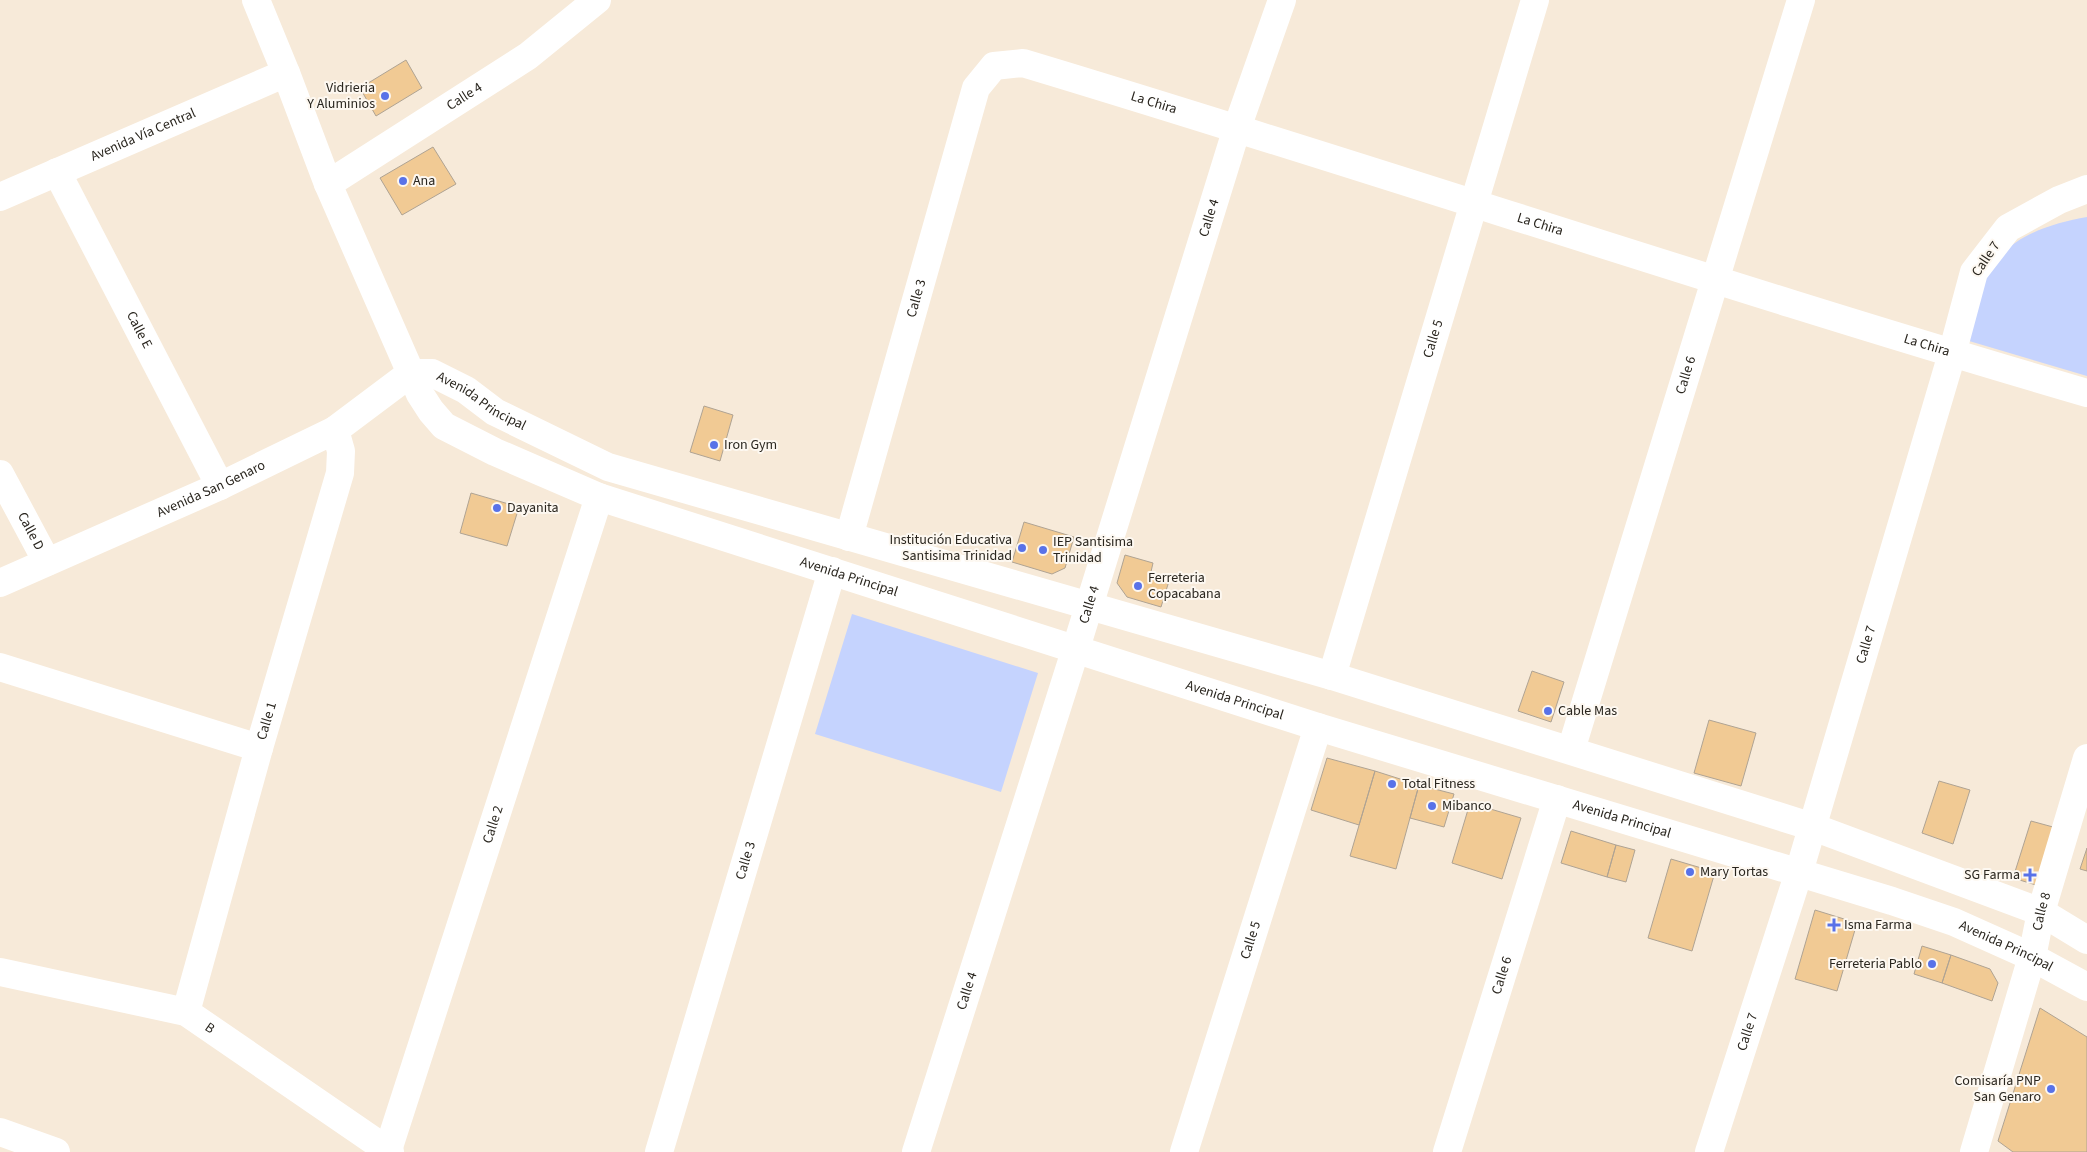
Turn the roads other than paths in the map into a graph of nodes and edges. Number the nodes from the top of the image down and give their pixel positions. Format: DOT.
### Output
graph roads {
  1 [pos="256,0"];
  2 [pos="597,0"];
  3 [pos="1282,0"];
  4 [pos="1535,0"];
  5 [pos="1800,0"];
  6 [pos="994,66"];
  7 [pos="286,73"];
  8 [pos="1237,128"];
  9 [pos="57,172"];
  10 [pos="328,184"];
  11 [pos="2087,189"];
  12 [pos="0,197"];
  13 [pos="1473,204"];
  14 [pos="1715,282"];
  15 [pos="1952,354"];
  16 [pos="411,373"];
  17 [pos="2087,393"];
  18 [pos="335,430"];
  19 [pos="0,474"];
  20 [pos="220,486"];
  21 [pos="599,497"];
  22 [pos="849,537"];
  23 [pos="47,562"];
  24 [pos="832,571"];
  25 [pos="0,583"];
  26 [pos="1088,605"];
  27 [pos="1076,648"];
  28 [pos="0,667"];
  29 [pos="1332,676"];
  30 [pos="1318,726"];
  31 [pos="259,748"];
  32 [pos="1571,750"];
  33 [pos="2087,758"];
  34 [pos="1558,799"];
  35 [pos="1812,827"];
  36 [pos="1799,872"];
  37 [pos="2041,912"];
  38 [pos="2087,940"];
  39 [pos="2032,957"];
  40 [pos="0,972"];
  41 [pos="2087,987"];
  42 [pos="186,1012"];
  43 [pos="0,1132"];
  44 [pos="389,1151"];
  45 [pos="56,1152"];
  46 [pos="659,1152"];
  47 [pos="916,1152"];
  48 [pos="1184,1152"];
  49 [pos="1447,1152"];
  50 [pos="1709,1152"];
  51 [pos="1974,1152"];
  1 -- 7 [label="street, Avenida Principal"];
  2 -- 10 [label="street, Calle 4"];
  3 -- 8 [label="street, Calle 4"];
  4 -- 13 [label="street, Calle 5"];
  5 -- 14 [label="street, Calle 6"];
  6 -- 8 [label="street, La Chira"];
  6 -- 22 [label="street, Calle 3"];
  7 -- 9 [label="street, Avenida Vía Central"];
  7 -- 10 [label="street, Avenida Principal"];
  8 -- 13 [label="street, La Chira"];
  8 -- 26 [label="street, Calle 4"];
  9 -- 12 [label="street, Avenida Vía Central"];
  9 -- 20 [label="street, Calle E"];
  10 -- 16 [label="street, Avenida Principal"];
  11 -- 15 [label="street, Calle 7"];
  13 -- 14 [label="street, La Chira"];
  13 -- 29 [label="street, Calle 5"];
  14 -- 15 [label="street, La Chira"];
  14 -- 32 [label="street, Calle 6"];
  15 -- 17 [label="street, La Chira"];
  15 -- 35 [label="street, Calle 7"];
  16 -- 18 [label="street, Avenida San Genaro"];
  16 -- 21 [label="street, Avenida Principal"];
  16 -- 22 [label="street, Avenida Principal"];
  18 -- 20 [label="street, Avenida San Genaro"];
  18 -- 31 [label="street, Calle 1"];
  19 -- 23 [label="street, Calle D"];
  20 -- 23 [label="street, Avenida San Genaro"];
  21 -- 24 [label="street, Avenida Principal"];
  21 -- 44 [label="street, Calle 2"];
  22 -- 26 [label="street, Avenida Principal"];
  23 -- 25 [label="street, Avenida San Genaro"];
  24 -- 27 [label="street, Avenida Principal"];
  24 -- 46 [label="street, Calle 3"];
  26 -- 27 [label="street, Calle 4"];
  26 -- 29 [label="street, Avenida Principal"];
  27 -- 30 [label="street, Avenida Principal"];
  27 -- 47 [label="street, Calle 4"];
  28 -- 31 [label="street"];
  29 -- 32 [label="street, Avenida Principal"];
  30 -- 34 [label="street, Avenida Principal"];
  30 -- 48 [label="street, Calle 5"];
  31 -- 42 [label="street, Calle 1"];
  32 -- 35 [label="street, Avenida Principal"];
  33 -- 37 [label="street, Calle 8"];
  34 -- 36 [label="street, Avenida Principal"];
  34 -- 49 [label="street, Calle 6"];
  35 -- 36 [label="street, Calle 7"];
  35 -- 37 [label="street, Avenida Principal"];
  36 -- 39 [label="street, Avenida Principal"];
  36 -- 50 [label="street, Calle 7"];
  37 -- 38 [label="street, Avenida Principal"];
  37 -- 39 [label="street, Calle 8"];
  39 -- 41 [label="street, Avenida Principal"];
  39 -- 51 [label="street, Calle 8"];
  40 -- 42 [label="street, B"];
  42 -- 44 [label="street, B"];
  43 -- 45 [label="street"];
}
